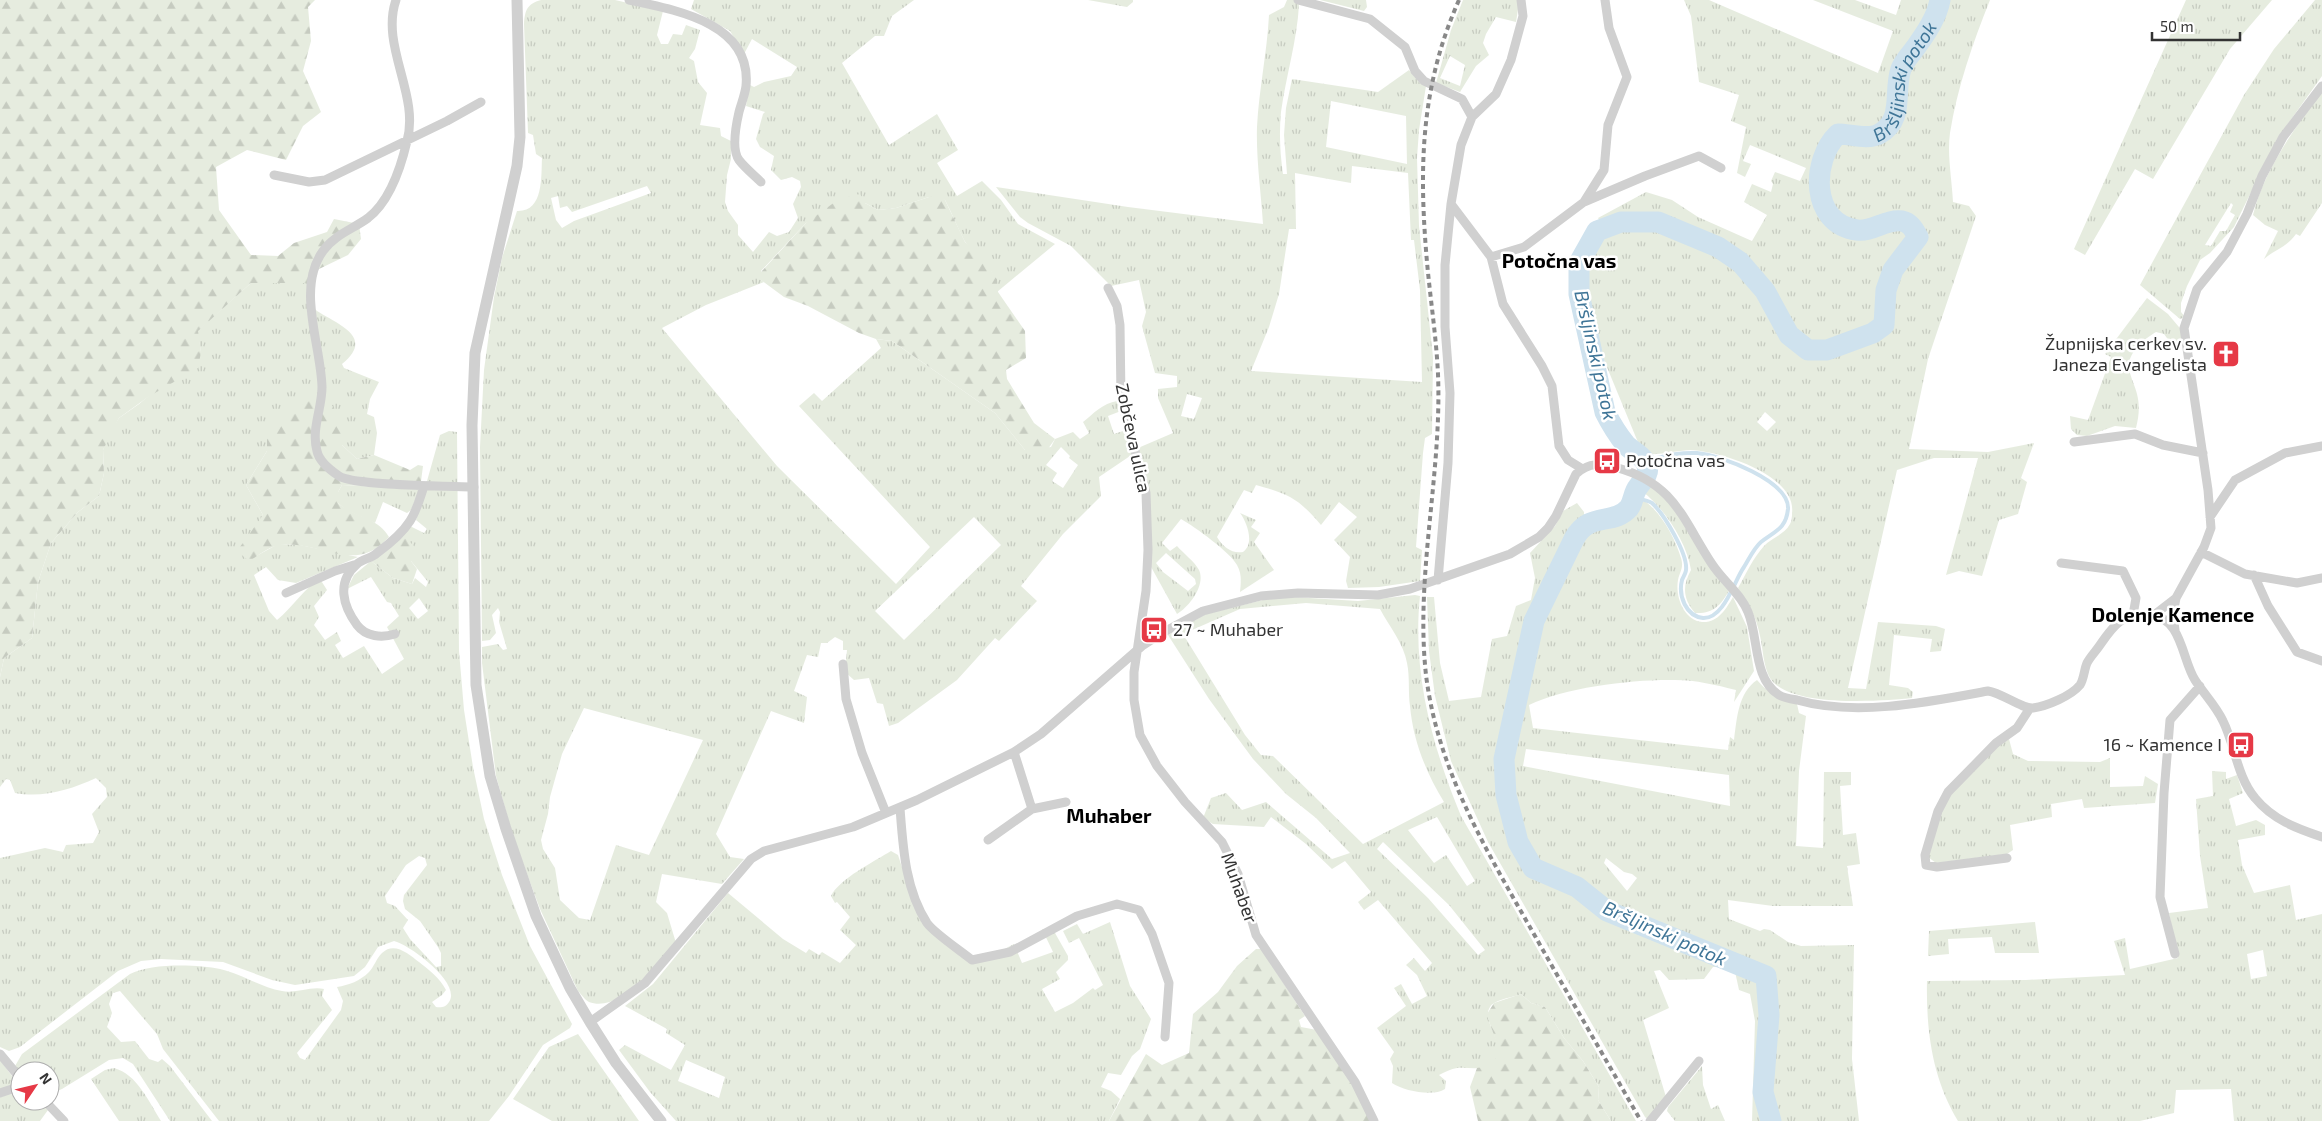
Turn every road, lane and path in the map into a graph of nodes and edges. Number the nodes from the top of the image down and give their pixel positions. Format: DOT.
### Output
graph roads {
  1 [pos="396,0"];
  2 [pos="517,0"];
  3 [pos="629,0"];
  4 [pos="1298,0"];
  5 [pos="1521,0"];
  6 [pos="1605,0"];
  7 [pos="2322,86"];
  8 [pos="481,102"];
  9 [pos="1472,117"];
  10 [pos="408,140"];
  11 [pos="1721,168"];
  12 [pos="274,175"];
  13 [pos="761,182"];
  14 [pos="1584,202"];
  15 [pos="1451,204"];
  16 [pos="1491,257"];
  17 [pos="1108,288"];
  18 [pos="2074,442"];
  19 [pos="2322,446"];
  20 [pos="2203,452"];
  21 [pos="1581,468"];
  22 [pos="424,486"];
  23 [pos="474,487"];
  24 [pos="2210,517"];
  25 [pos="2201,552"];
  26 [pos="2061,563"];
  27 [pos="357,564"];
  28 [pos="2254,575"];
  29 [pos="2322,578"];
  30 [pos="1438,580"];
  31 [pos="286,593"];
  32 [pos="2176,598"];
  33 [pos="2133,615"];
  34 [pos="2154,615"];
  35 [pos="2175,630"];
  36 [pos="395,634"];
  37 [pos="1138,650"];
  38 [pos="2322,661"];
  39 [pos="843,664"];
  40 [pos="2200,686"];
  41 [pos="2030,708"];
  42 [pos="1014,752"];
  43 [pos="1066,802"];
  44 [pos="900,808"];
  45 [pos="1032,809"];
  46 [pos="886,813"];
  47 [pos="2322,837"];
  48 [pos="988,840"];
  49 [pos="2007,858"];
  50 [pos="2175,954"];
  51 [pos="590,1022"];
  52 [pos="1165,1037"];
  53 [pos="0,1054"];
  54 [pos="1700,1062"];
  55 [pos="10,1066"];
  56 [pos="54,1111"];
  57 [pos="64,1121"];
  58 [pos="661,1121"];
  59 [pos="1374,1121"];
  60 [pos="1650,1121"];
  1 -- 10 [label="street"];
  2 -- 23 [label="street"];
  3 -- 13 [label="street"];
  4 -- 9 [label="street"];
  5 -- 9 [label="street"];
  6 -- 14 [label="street"];
  7 -- 20 [label="street"];
  8 -- 10 [label="street"];
  9 -- 15 [label="street"];
  10 -- 12 [label="street"];
  10 -- 22 [label="street"];
  11 -- 14 [label="street"];
  14 -- 16 [label="street"];
  15 -- 16 [label="street"];
  15 -- 30 [label="street"];
  16 -- 21 [label="street"];
  17 -- 37 [label="street, Zobčeva ulica"];
  18 -- 20 [label="street"];
  19 -- 24 [label="street"];
  20 -- 24 [label="street"];
  21 -- 30 [label="street"];
  21 -- 41 [label="street"];
  22 -- 23 [label="street"];
  22 -- 27 [label="street"];
  23 -- 51 [label="street"];
  24 -- 25 [label="street"];
  25 -- 28 [label="street"];
  25 -- 32 [label="street"];
  26 -- 33 [label="street"];
  27 -- 31 [label="street"];
  27 -- 36 [label="street"];
  28 -- 29 [label="street"];
  28 -- 38 [label="street"];
  30 -- 37 [label="street"];
  32 -- 34 [label="street"];
  32 -- 35 [label="street"];
  33 -- 34 [label="street"];
  33 -- 41 [label="street"];
  34 -- 35 [label="street"];
  35 -- 40 [label="street"];
  37 -- 42 [label="street"];
  37 -- 59 [label="street, Muhaber"];
  39 -- 46 [label="street"];
  40 -- 47 [label="street"];
  40 -- 50 [label="street"];
  41 -- 49 [label="street"];
  42 -- 44 [label="street"];
  42 -- 45 [label="street"];
  43 -- 45 [label="street"];
  44 -- 46 [label="street"];
  44 -- 52 [label="street"];
  45 -- 48 [label="street"];
  46 -- 51 [label="street"];
  51 -- 58 [label="street"];
  53 -- 55 [label="street"];
  54 -- 60 [label="street"];
  56 -- 57 [label="street"];
}
